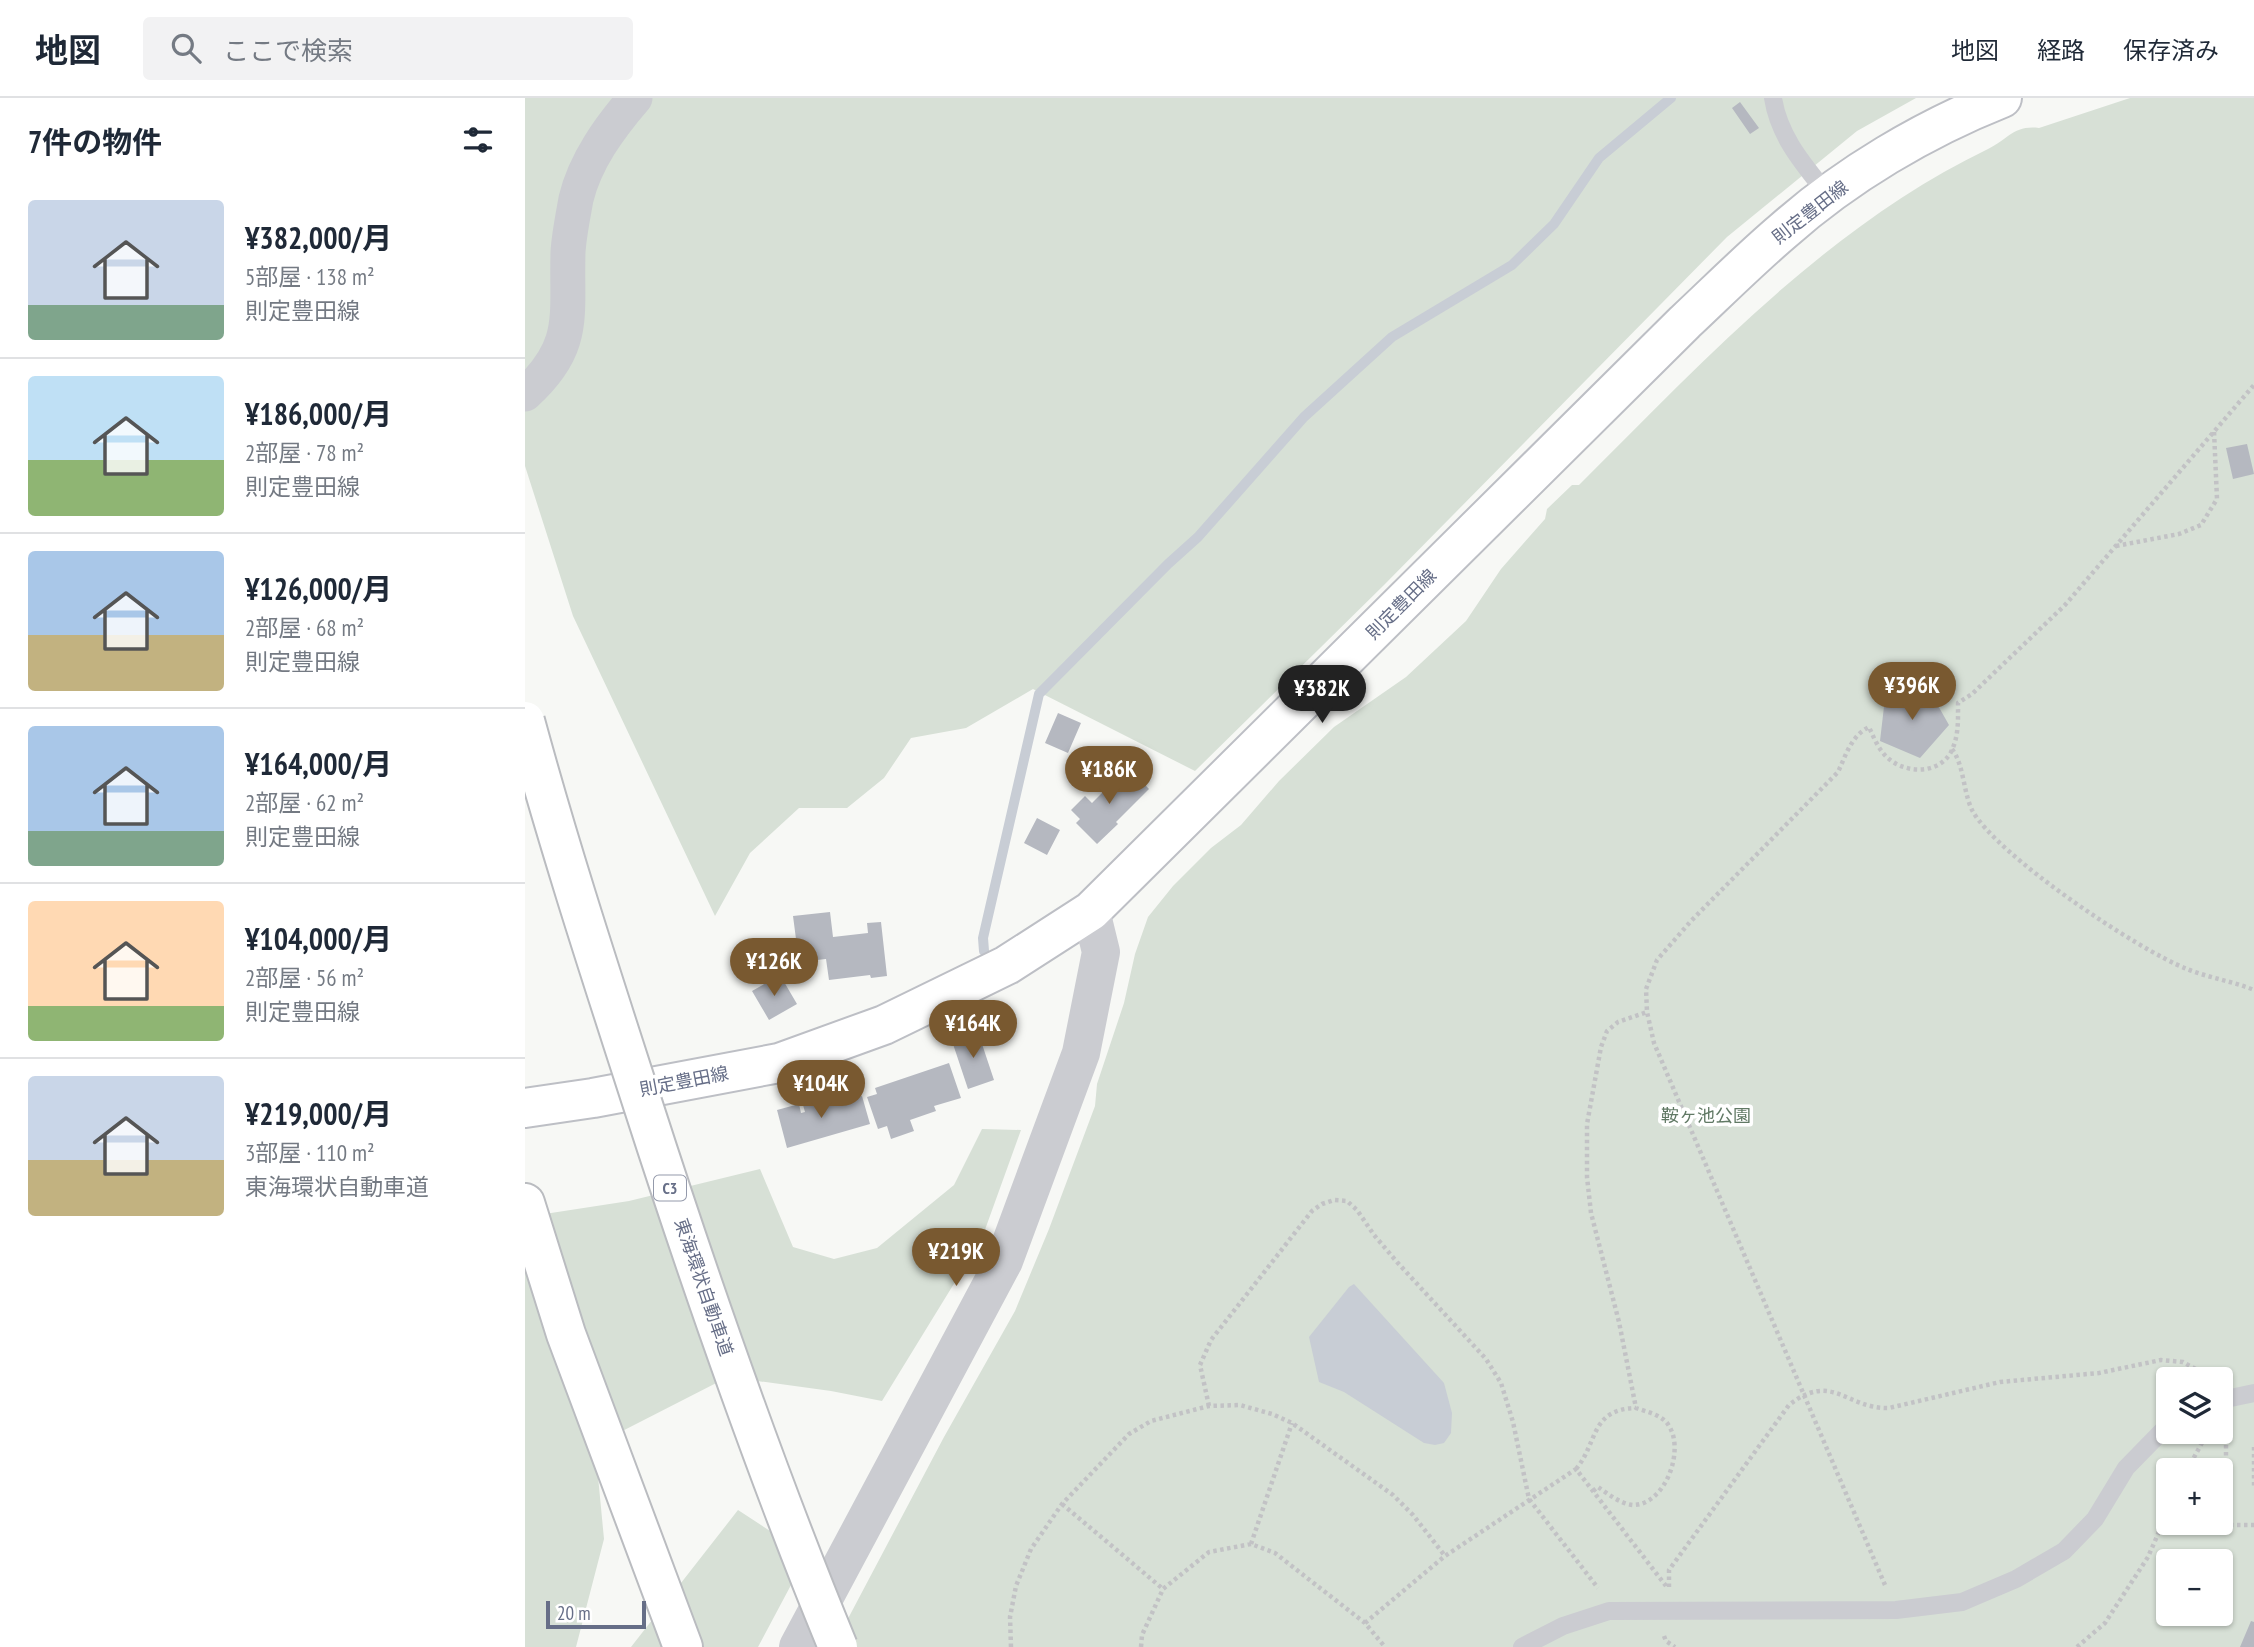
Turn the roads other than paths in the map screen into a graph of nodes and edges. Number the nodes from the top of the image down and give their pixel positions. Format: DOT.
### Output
graph roads {
  1 [pos="635,98"];
  2 [pos="1773,98"];
  3 [pos="2002,98"];
  4 [pos="1828,195"];
  5 [pos="525,394"];
  6 [pos="525,721"];
  7 [pos="1091,911"];
  8 [pos="525,1108"];
  9 [pos="525,1203"];
  10 [pos="2254,1392"];
  11 [pos="2233,1398"];
  12 [pos="2156,1437"];
  13 [pos="683,1647"];
  14 [pos="797,1647"];
  15 [pos="838,1647"];
  16 [pos="1523,1647"];
  1 -- 5 [label="street"];
  2 -- 4 [label="lane"];
  3 -- 4 [label="main road, 則定豊田線"];
  4 -- 7 [label="main road, 則定豊田線"];
  6 -- 15 [label="main road, 東海環状自動車道 / C3, bridge"];
  7 -- 8 [label="main road, 則定豊田線"];
  7 -- 14 [label="street"];
  9 -- 13 [label="main road"];
  10 -- 11 [label="lane"];
  12 -- 16 [label="lane"];
}
